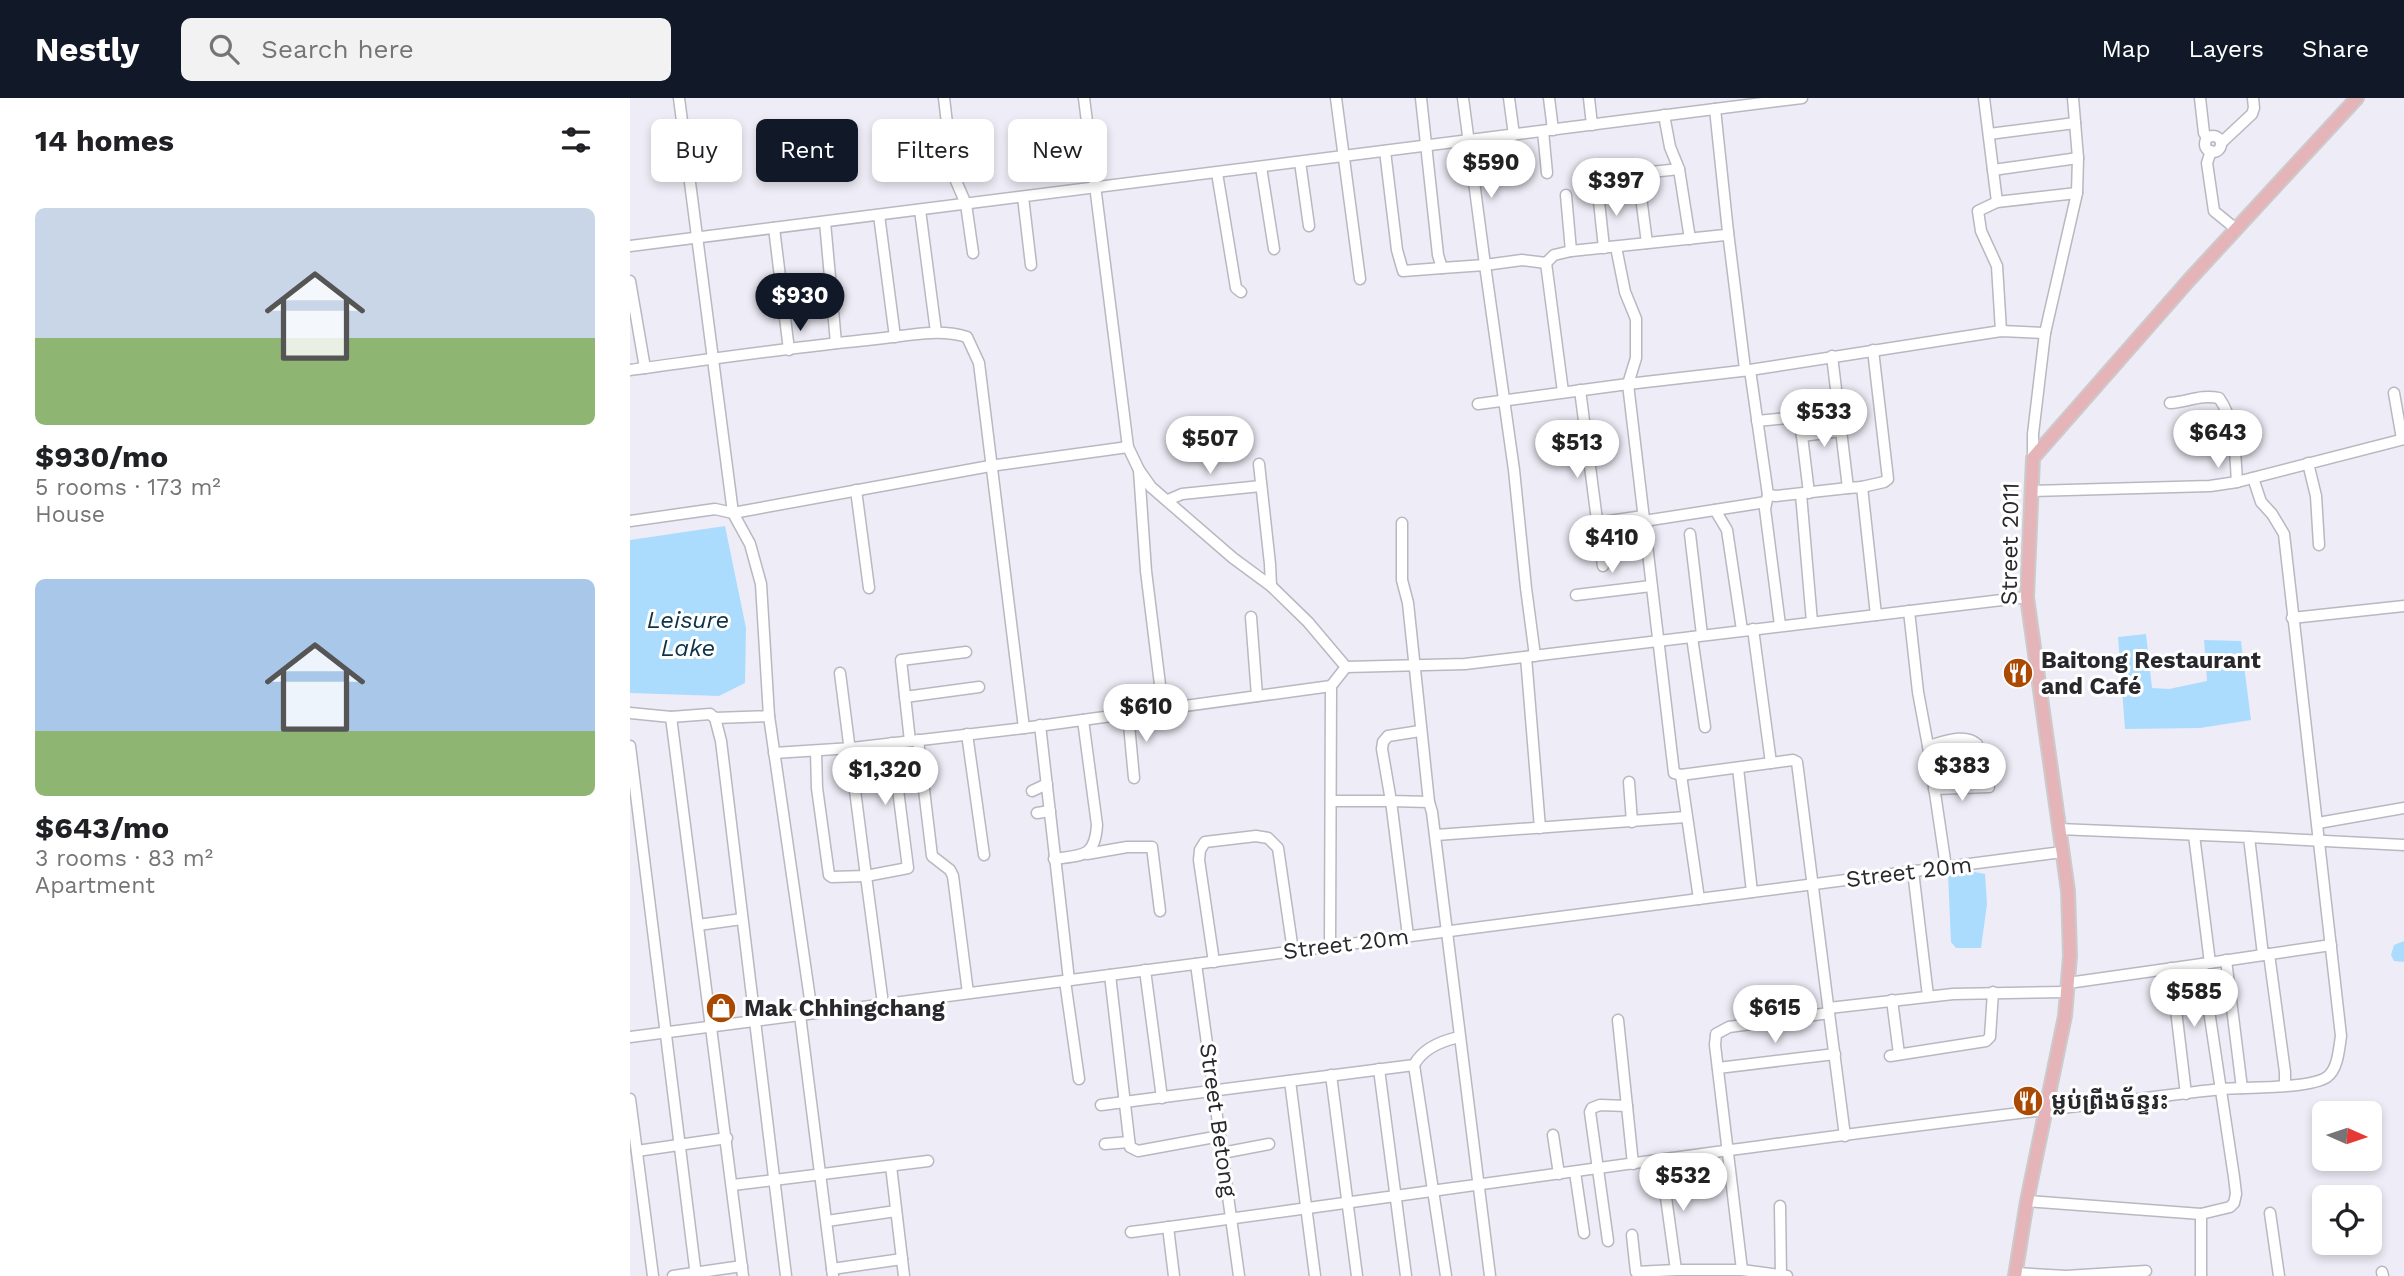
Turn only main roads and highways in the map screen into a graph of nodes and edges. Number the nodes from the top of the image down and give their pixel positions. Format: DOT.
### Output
graph roads {
  1 [pos="2357,98"];
  2 [pos="2016,1275"];
  1 -- 2 [label="main road, Street 2011"];
}
